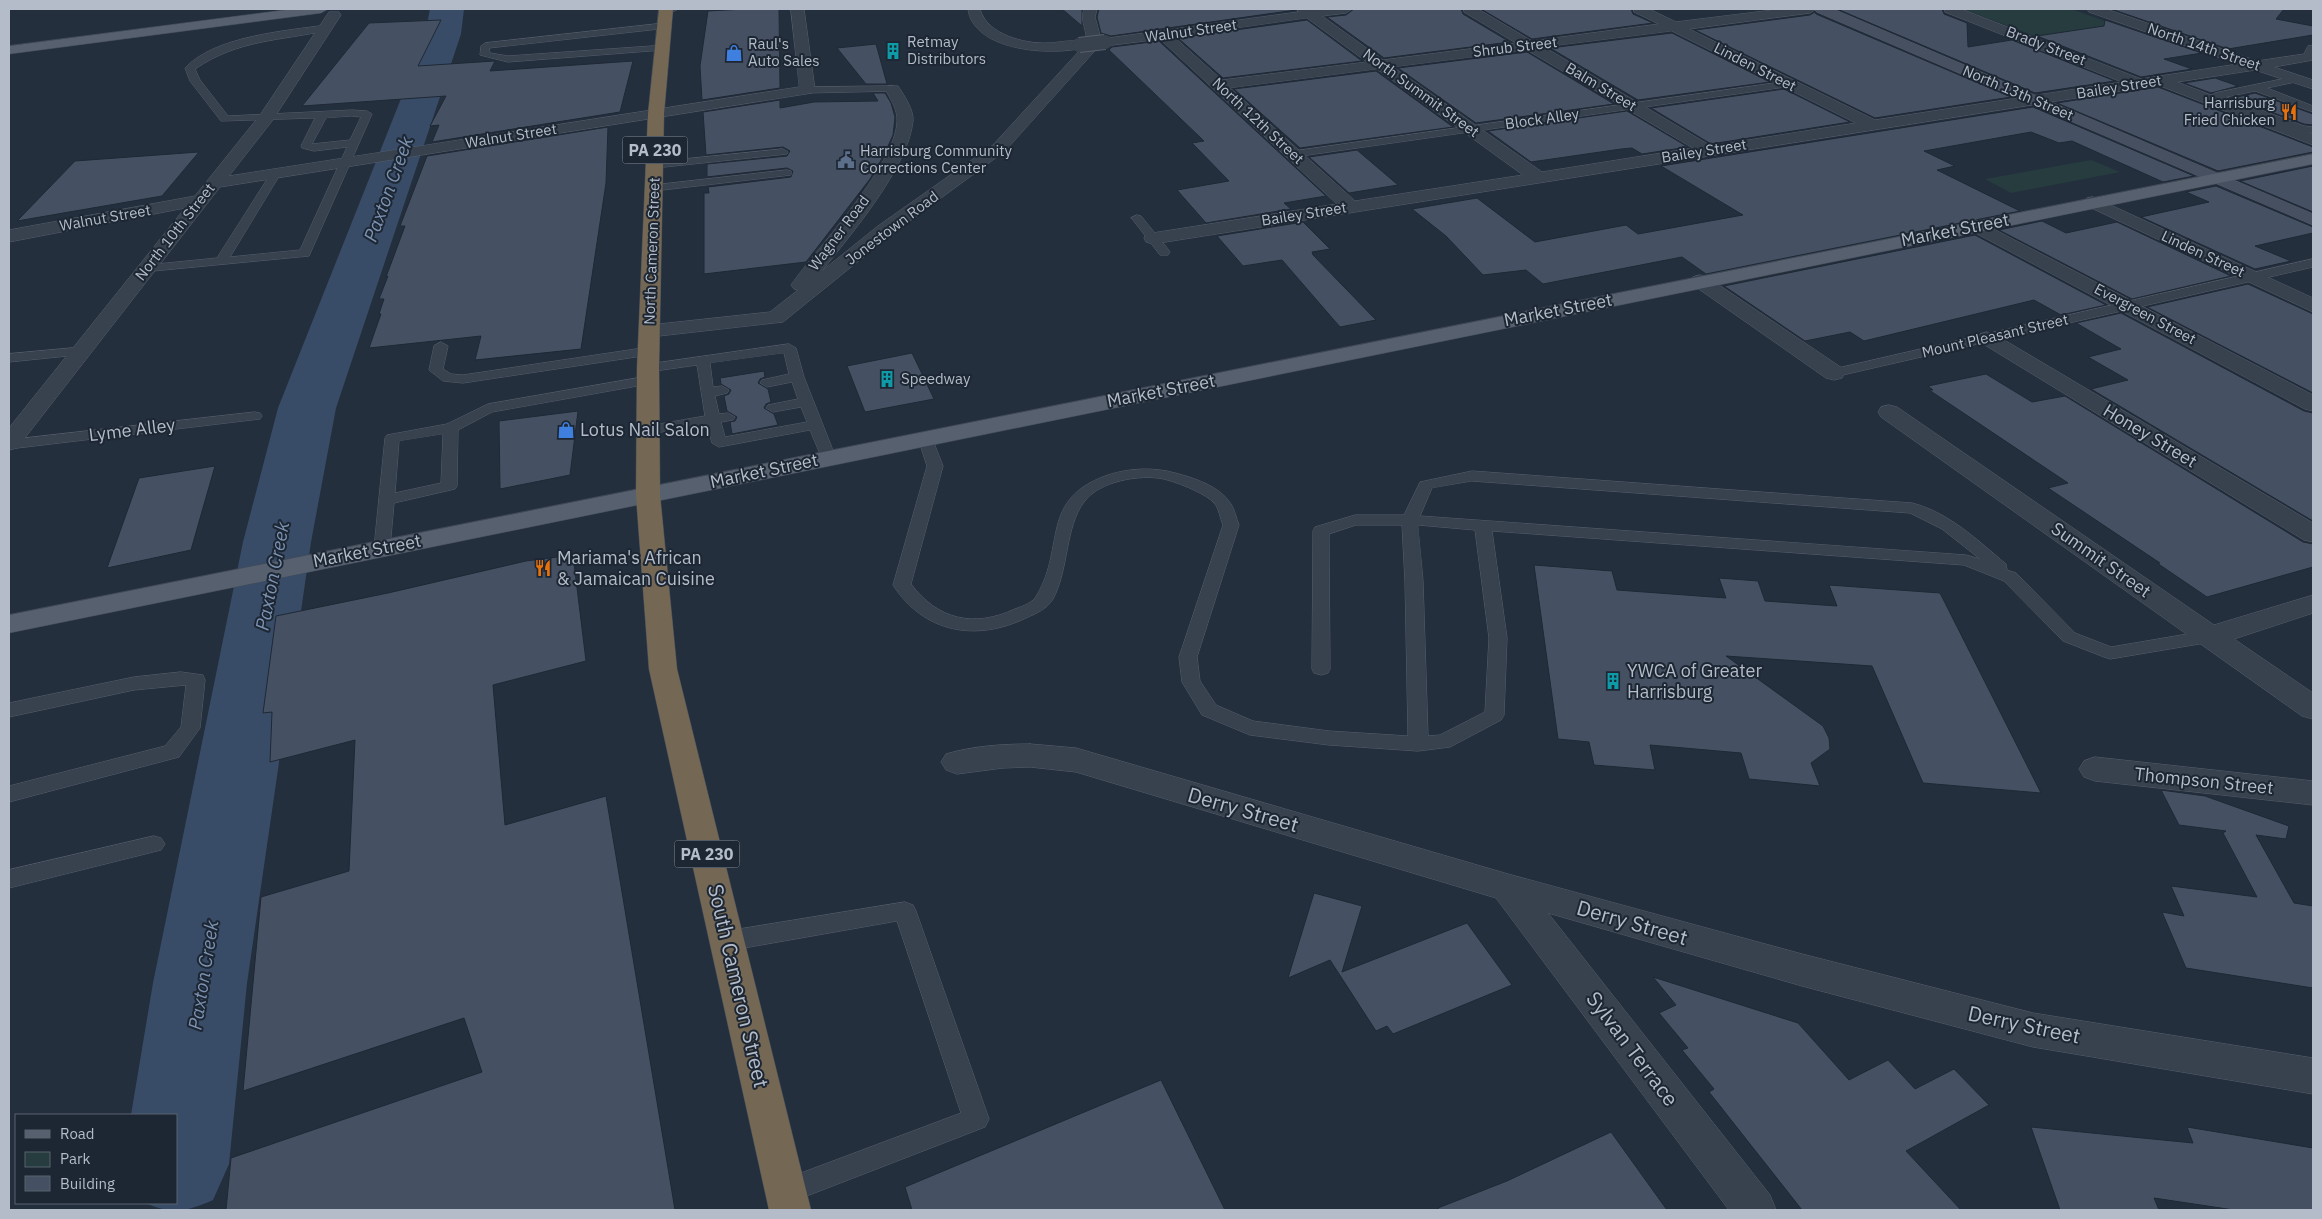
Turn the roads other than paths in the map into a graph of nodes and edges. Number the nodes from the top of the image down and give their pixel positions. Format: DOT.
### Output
graph roads {
  1 [pos="266,9"];
  2 [pos="666,9"];
  3 [pos="672,9"];
  4 [pos="797,9"];
  5 [pos="974,9"];
  6 [pos="1090,9"];
  7 [pos="1346,9"];
  8 [pos="1469,9"];
  9 [pos="1639,9"];
  10 [pos="1810,9"];
  11 [pos="1822,9"];
  12 [pos="1950,9"];
  13 [pos="2094,9"];
  14 [pos="1307,12"];
  15 [pos="2123,13"];
  16 [pos="327,17"];
  17 [pos="665,26"];
  18 [pos="1674,26"];
  19 [pos="1165,36"];
  20 [pos="9,43"];
  21 [pos="1093,44"];
  22 [pos="1530,45"];
  23 [pos="663,46"];
  24 [pos="2313,49"];
  25 [pos="9,50"];
  26 [pos="1381,64"];
  27 [pos="2255,65"];
  28 [pos="2297,79"];
  29 [pos="2161,81"];
  30 [pos="1789,84"];
  31 [pos="2142,84"];
  32 [pos="1219,85"];
  33 [pos="2313,85"];
  34 [pos="2257,88"];
  35 [pos="893,89"];
  36 [pos="807,90"];
  37 [pos="2034,100"];
  38 [pos="1633,106"];
  39 [pos="2313,109"];
  40 [pos="656,114"];
  41 [pos="322,115"];
  42 [pos="266,118"];
  43 [pos="1872,125"];
  44 [pos="1471,129"];
  45 [pos="2313,130"];
  46 [pos="2313,140"];
  47 [pos="355,144"];
  48 [pos="1707,150"];
  49 [pos="783,152"];
  50 [pos="1294,154"];
  51 [pos="2313,159"];
  52 [pos="347,162"];
  53 [pos="654,165"];
  54 [pos="276,173"];
  55 [pos="787,173"];
  56 [pos="1539,178"];
  57 [pos="2213,178"];
  58 [pos="215,182"];
  59 [pos="654,188"];
  60 [pos="201,200"];
  61 [pos="2093,202"];
  62 [pos="1351,206"];
  63 [pos="1137,218"];
  64 [pos="2313,220"];
  65 [pos="1976,226"];
  66 [pos="9,236"];
  67 [pos="1153,238"];
  68 [pos="1164,252"];
  69 [pos="220,262"];
  70 [pos="2313,263"];
  71 [pos="147,269"];
  72 [pos="2253,278"];
  73 [pos="1700,282"];
  74 [pos="2130,306"];
  75 [pos="2313,306"];
  76 [pos="776,318"];
  77 [pos="1987,338"];
  78 [pos="441,346"];
  79 [pos="82,351"];
  80 [pos="649,357"];
  81 [pos="9,358"];
  82 [pos="703,360"];
  83 [pos="1834,373"];
  84 [pos="797,378"];
  85 [pos="767,383"];
  86 [pos="722,390"];
  87 [pos="706,393"];
  88 [pos="806,402"];
  89 [pos="2313,404"];
  90 [pos="773,408"];
  91 [pos="1889,412"];
  92 [pos="255,416"];
  93 [pos="721,418"];
  94 [pos="814,424"];
  95 [pos="451,428"];
  96 [pos="648,430"];
  97 [pos="925,438"];
  98 [pos="9,444"];
  99 [pos="828,458"];
  100 [pos="648,494"];
  101 [pos="386,500"];
  102 [pos="1410,520"];
  103 [pos="1483,526"];
  104 [pos="2313,534"];
  105 [pos="382,548"];
  106 [pos="2010,577"];
  107 [pos="2313,604"];
  108 [pos="9,624"];
  109 [pos="2211,636"];
  110 [pos="1320,669"];
  111 [pos="2313,708"];
  112 [pos="9,710"];
  113 [pos="1418,744"];
  114 [pos="957,762"];
  115 [pos="2095,769"];
  116 [pos="2313,793"];
  117 [pos="9,794"];
  118 [pos="154,844"];
  119 [pos="9,879"];
  120 [pos="1508,888"];
  121 [pos="727,940"];
  122 [pos="2313,1076"];
  123 [pos="788,1201"];
  124 [pos="1755,1210"];
  1 -- 20 [label="main road"];
  2 -- 3 [label="street"];
  2 -- 17 [label="highway, North Cameron Street / PA 230"];
  4 -- 36 [label="street"];
  5 -- 21 [label="street, Walnut Street"];
  6 -- 21 [label="street"];
  7 -- 14 [label="street, Walnut Street"];
  8 -- 22 [label="street, Balm Street"];
  9 -- 18 [label="street, Linden Street"];
  10 -- 18 [label="street, Shrub Street"];
  11 -- 37 [label="main road, North 13th Street"];
  12 -- 31 [label="street, Brady Street"];
  13 -- 15 [label="street, North 14th Street"];
  14 -- 19 [label="street, Walnut Street"];
  14 -- 26 [label="street, North Summit Street"];
  15 -- 27 [label="street, North 14th Street"];
  16 -- 25 [label="main road"];
  16 -- 42 [label="street, North 10th Street"];
  16 -- 42 [label="lane"];
  17 -- 23 [label="highway, North Cameron Street / PA 230"];
  17 -- 23 [label="lane"];
  18 -- 22 [label="street, Shrub Street"];
  18 -- 30 [label="street, Linden Street"];
  19 -- 21 [label="street, Walnut Street"];
  19 -- 32 [label="street, North 12th Street"];
  21 -- 76 [label="street, Jonestown Road"];
  22 -- 26 [label="street, Shrub Street"];
  22 -- 38 [label="street, Balm Street"];
  23 -- 40 [label="highway, North Cameron Street / PA 230"];
  24 -- 27 [label="street, Bailey Street"];
  26 -- 32 [label="street, Shrub Street"];
  26 -- 44 [label="street, North Summit Street"];
  27 -- 28 [label="street, North 14th Street"];
  27 -- 29 [label="street, Bailey Street"];
  28 -- 33 [label="street, North 14th Street"];
  28 -- 34 [label="lane"];
  29 -- 31 [label="street, Bailey Street"];
  29 -- 46 [label="street"];
  30 -- 38 [label="lane, Block Alley"];
  30 -- 43 [label="street, Linden Street"];
  31 -- 37 [label="street, Bailey Street"];
  32 -- 50 [label="street, North 12th Street"];
  34 -- 39 [label="lane"];
  34 -- 45 [label="lane"];
  35 -- 36 [label="lane"];
  35 -- 76 [label="street, Wagner Road"];
  36 -- 40 [label="street, Walnut Street"];
  37 -- 43 [label="street, Bailey Street"];
  37 -- 57 [label="main road, North 13th Street"];
  38 -- 44 [label="lane, Block Alley"];
  38 -- 48 [label="street, Balm Street"];
  40 -- 52 [label="street, Walnut Street"];
  40 -- 53 [label="highway, North Cameron Street / PA 230"];
  41 -- 42 [label="lane"];
  41 -- 47 [label="lane"];
  41 -- 47 [label="lane"];
  42 -- 58 [label="street, North 10th Street"];
  43 -- 48 [label="street, Bailey Street"];
  44 -- 50 [label="lane, Block Alley"];
  44 -- 56 [label="street, North Summit Street"];
  47 -- 52 [label="lane"];
  48 -- 56 [label="street, Bailey Street"];
  49 -- 53 [label="lane"];
  50 -- 62 [label="street, North 12th Street"];
  51 -- 57 [label="main road, Market Street"];
  52 -- 54 [label="street, Walnut Street"];
  52 -- 69 [label="lane"];
  53 -- 59 [label="highway, North Cameron Street / PA 230"];
  54 -- 58 [label="street, Walnut Street"];
  54 -- 69 [label="lane"];
  55 -- 59 [label="lane"];
  56 -- 62 [label="street, Bailey Street"];
  57 -- 61 [label="main road, Market Street"];
  57 -- 64 [label="main road, North 13th Street"];
  58 -- 60 [label="street, North 10th Street"];
  59 -- 80 [label="highway, North Cameron Street / PA 230"];
  60 -- 66 [label="street, Walnut Street"];
  60 -- 71 [label="street, North 10th Street"];
  61 -- 65 [label="main road, Market Street"];
  61 -- 72 [label="street, Linden Street"];
  62 -- 67 [label="street, Bailey Street"];
  63 -- 67 [label="lane"];
  65 -- 73 [label="main road, Market Street"];
  65 -- 74 [label="street, Evergreen Street"];
  67 -- 68 [label="lane"];
  69 -- 71 [label="lane"];
  70 -- 72 [label="lane, Mount Pleasant Street"];
  71 -- 79 [label="street, North 10th Street"];
  72 -- 74 [label="lane, Mount Pleasant Street"];
  72 -- 75 [label="street, Linden Street"];
  73 -- 83 [label="street, Mount Pleasant Street"];
  73 -- 97 [label="main road, Market Street"];
  74 -- 77 [label="lane, Mount Pleasant Street"];
  74 -- 89 [label="street, Evergreen Street"];
  76 -- 80 [label="street"];
  77 -- 83 [label="lane, Mount Pleasant Street"];
  77 -- 104 [label="street, Honey Street"];
  78 -- 80 [label="lane"];
  79 -- 81 [label="lane"];
  79 -- 98 [label="street, North 10th Street"];
  80 -- 82 [label="lane"];
  80 -- 95 [label="lane"];
  80 -- 96 [label="highway, North Cameron Street / PA 230"];
  82 -- 84 [label="lane"];
  82 -- 87 [label="lane"];
  84 -- 85 [label="lane"];
  84 -- 88 [label="lane"];
  86 -- 87 [label="lane"];
  87 -- 93 [label="lane"];
  88 -- 90 [label="lane"];
  88 -- 94 [label="lane"];
  91 -- 109 [label="street, Summit Street"];
  92 -- 98 [label="lane, Lyme Alley"];
  93 -- 94 [label="lane"];
  93 -- 96 [label="lane"];
  94 -- 99 [label="lane"];
  95 -- 101 [label="lane"];
  95 -- 101 [label="lane"];
  96 -- 100 [label="highway, North Cameron Street / PA 230"];
  97 -- 99 [label="main road, Market Street"];
  97 -- 113 [label="lane"];
  99 -- 100 [label="main road, Market Street"];
  100 -- 105 [label="main road, Market Street"];
  100 -- 121 [label="highway, South Cameron Street / PA 230"];
  101 -- 105 [label="lane"];
  102 -- 103 [label="lane"];
  102 -- 106 [label="lane"];
  102 -- 110 [label="lane"];
  102 -- 113 [label="lane"];
  103 -- 106 [label="lane"];
  103 -- 113 [label="lane"];
  105 -- 108 [label="main road, Market Street"];
  106 -- 109 [label="lane"];
  107 -- 109 [label="street"];
  109 -- 111 [label="street, Summit Street"];
  112 -- 117 [label="lane"];
  114 -- 120 [label="street, Derry Street"];
  115 -- 116 [label="street, Thompson Street"];
  118 -- 119 [label="lane"];
  120 -- 122 [label="street, Derry Street"];
  120 -- 124 [label="street, Sylvan Terrace"];
  121 -- 123 [label="highway, South Cameron Street / PA 230"];
  121 -- 123 [label="lane"];
}
